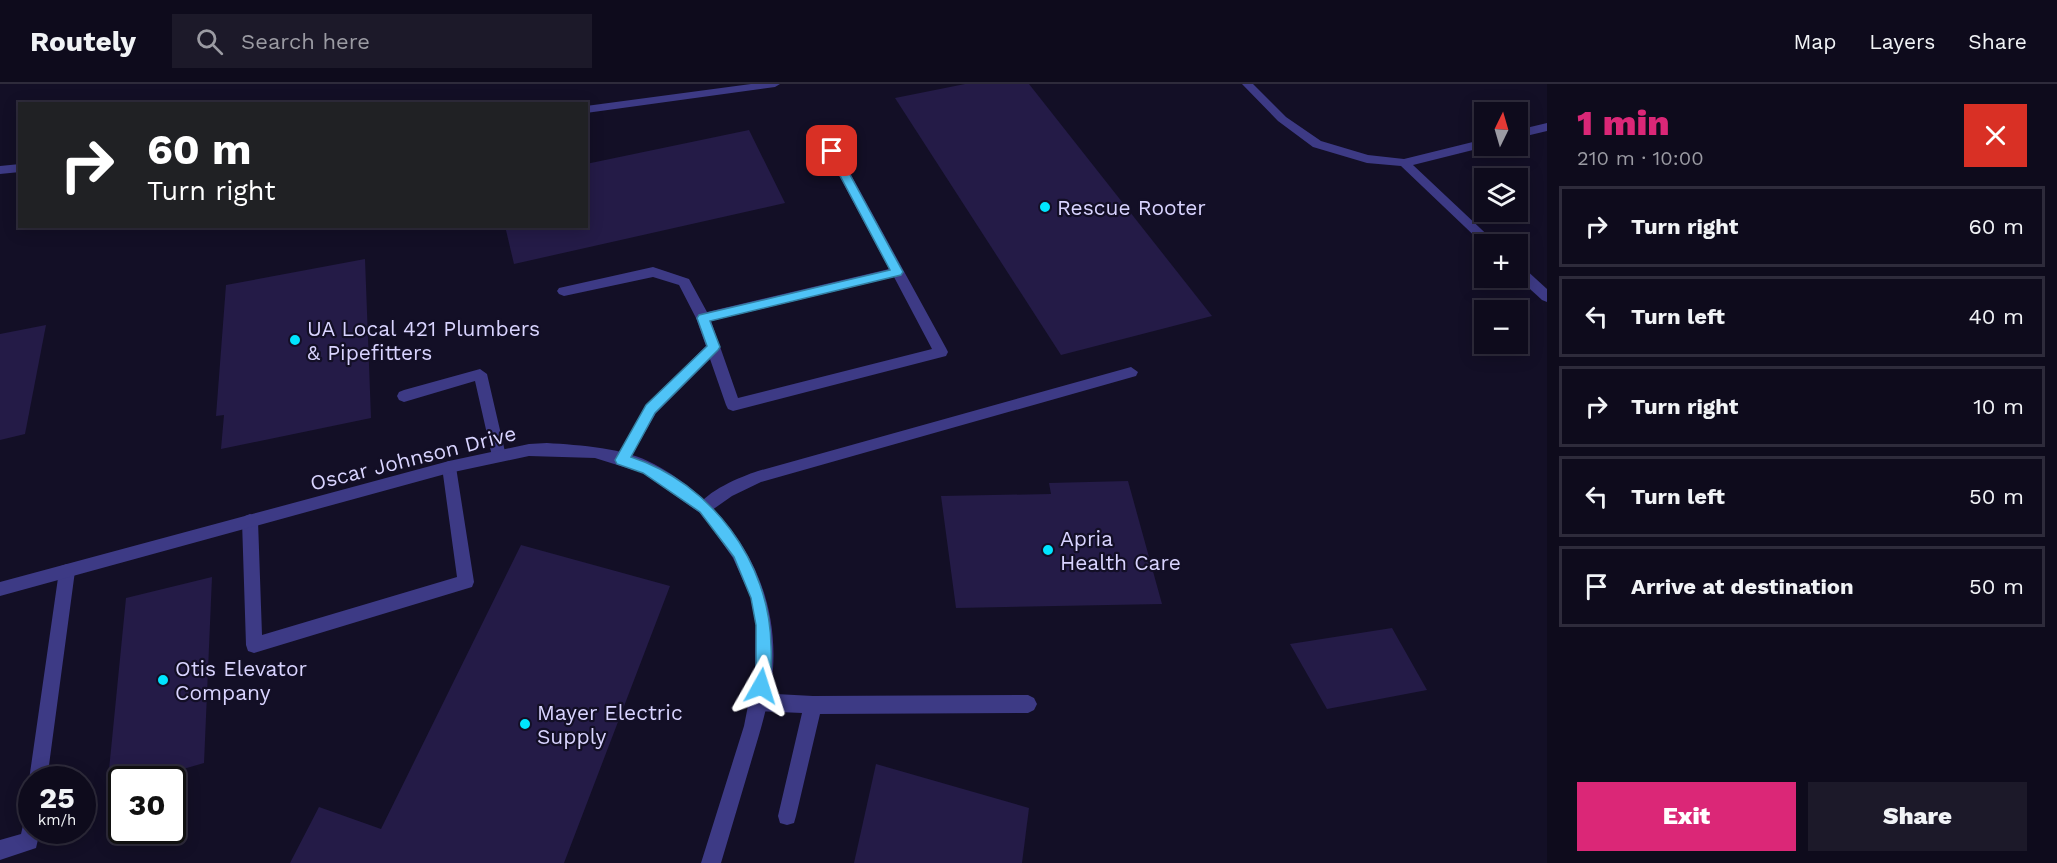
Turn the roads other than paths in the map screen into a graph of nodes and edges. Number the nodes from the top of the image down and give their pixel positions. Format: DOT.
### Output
graph roads {
  1 [pos="775,84"];
  2 [pos="1247,84"];
  3 [pos="588,110"];
  4 [pos="1547,127"];
  5 [pos="1528,132"];
  6 [pos="1474,146"];
  7 [pos="832,151"];
  8 [pos="1404,163"];
  9 [pos="18,168"];
  10 [pos="0,170"];
  11 [pos="1480,234"];
  12 [pos="897,272"];
  13 [pos="1528,279"];
  14 [pos="564,291"];
  15 [pos="1547,297"];
  16 [pos="703,318"];
  17 [pos="713,347"];
  18 [pos="1131,372"];
  19 [pos="404,396"];
  20 [pos="499,456"];
  21 [pos="622,460"];
  22 [pos="449,467"];
  23 [pos="705,508"];
  24 [pos="250,521"];
  25 [pos="67,571"];
  26 [pos="0,589"];
  27 [pos="758,702"];
  28 [pos="1028,704"];
  29 [pos="813,705"];
  30 [pos="40,766"];
  31 [pos="787,816"];
  32 [pos="19,844"];
  33 [pos="0,850"];
  34 [pos="711,863"];
  1 -- 3 [label="street"];
  2 -- 8 [label="street"];
  4 -- 5 [label="street"];
  6 -- 8 [label="street"];
  7 -- 12 [label="street"];
  8 -- 11 [label="street"];
  9 -- 10 [label="street"];
  12 -- 16 [label="street"];
  12 -- 17 [label="street"];
  13 -- 15 [label="street"];
  14 -- 16 [label="street"];
  16 -- 17 [label="street"];
  17 -- 21 [label="street"];
  18 -- 23 [label="street"];
  19 -- 20 [label="street"];
  20 -- 21 [label="street, Oscar Johnson Drive"];
  20 -- 22 [label="street, Oscar Johnson Drive"];
  21 -- 23 [label="street, Oscar Johnson Drive"];
  22 -- 24 [label="street, Oscar Johnson Drive"];
  22 -- 24 [label="street"];
  23 -- 27 [label="street, Oscar Johnson Drive"];
  24 -- 25 [label="street, Oscar Johnson Drive"];
  25 -- 26 [label="street, Oscar Johnson Drive"];
  25 -- 30 [label="street"];
  27 -- 29 [label="street"];
  27 -- 34 [label="street, Oscar Johnson Drive"];
  28 -- 29 [label="street"];
  29 -- 31 [label="street"];
  32 -- 33 [label="street"];
}
